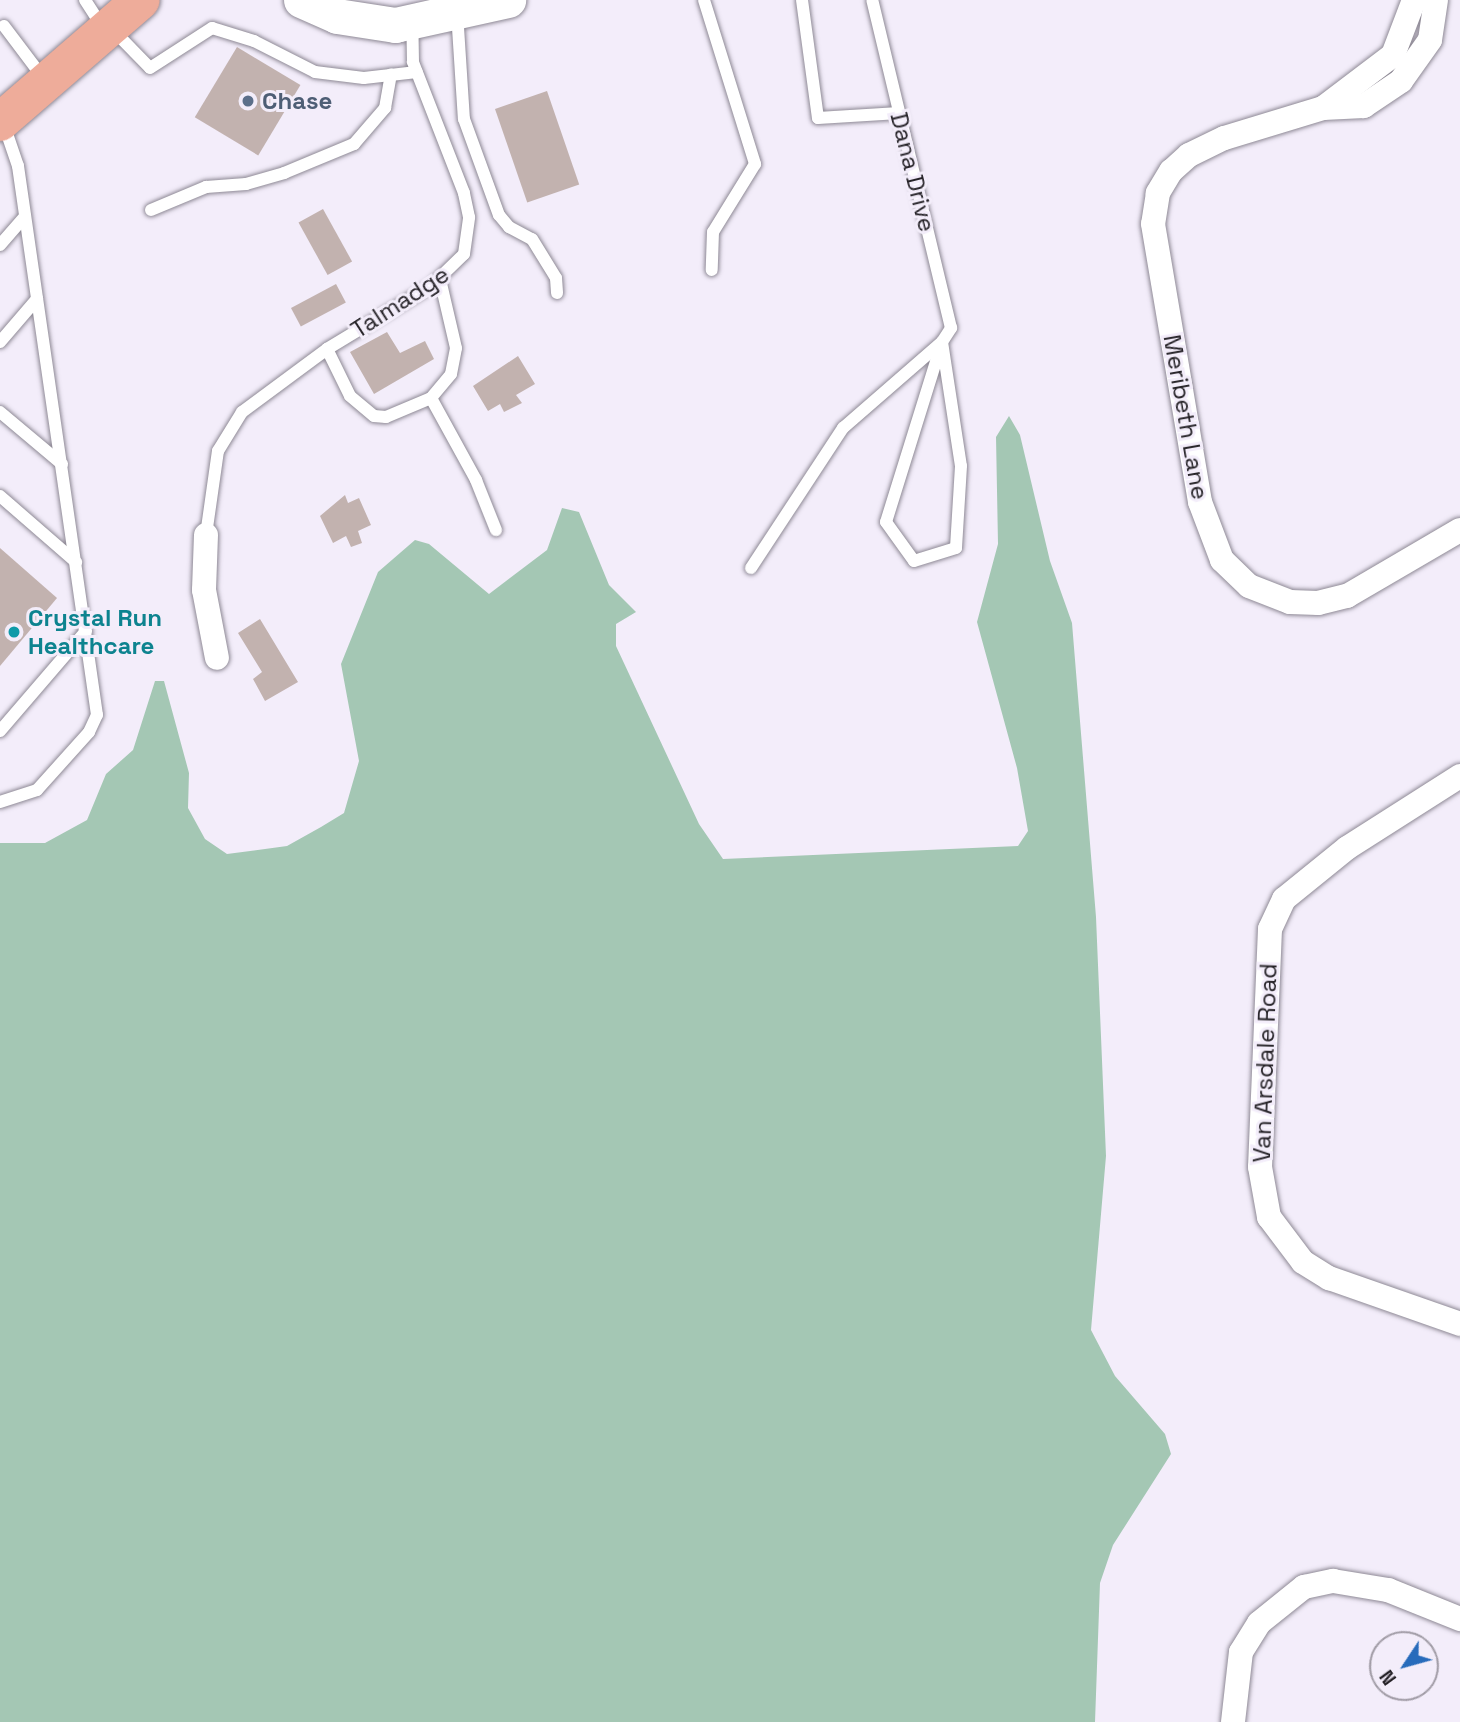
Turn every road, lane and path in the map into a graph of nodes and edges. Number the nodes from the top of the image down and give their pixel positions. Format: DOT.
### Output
graph roads {
  1 [pos="141,0"];
  2 [pos="301,0"];
  3 [pos="704,0"];
  4 [pos="802,0"];
  5 [pos="872,0"];
  6 [pos="1414,0"];
  7 [pos="1436,0"];
  8 [pos="504,1"];
  9 [pos="457,12"];
  10 [pos="100,19"];
  11 [pos="412,23"];
  12 [pos="4,26"];
  13 [pos="417,72"];
  14 [pos="391,75"];
  15 [pos="46,82"];
  16 [pos="1323,108"];
  17 [pos="899,113"];
  18 [pos="1,121"];
  19 [pos="151,210"];
  20 [pos="25,216"];
  21 [pos="0,245"];
  22 [pos="712,270"];
  23 [pos="440,279"];
  24 [pos="557,293"];
  25 [pos="37,299"];
  26 [pos="0,342"];
  27 [pos="943,342"];
  28 [pos="327,349"];
  29 [pos="431,398"];
  30 [pos="0,412"];
  31 [pos="62,464"];
  32 [pos="0,496"];
  33 [pos="496,530"];
  34 [pos="1460,530"];
  35 [pos="206,535"];
  36 [pos="76,562"];
  37 [pos="751,568"];
  38 [pos="86,631"];
  39 [pos="217,658"];
  40 [pos="0,731"];
  41 [pos="1460,776"];
  42 [pos="0,802"];
  43 [pos="1460,1324"];
  44 [pos="1460,1619"];
  45 [pos="1233,1722"];
  1 -- 10 [label="main road"];
  2 -- 11 [label="street"];
  3 -- 22 [label="lane"];
  4 -- 17 [label="lane"];
  5 -- 17 [label="lane, Dana Drive"];
  6 -- 16 [label="street, Meribeth Lane"];
  7 -- 16 [label="street, Meribeth Lane"];
  8 -- 9 [label="street"];
  9 -- 11 [label="street"];
  9 -- 24 [label="lane"];
  10 -- 14 [label="lane"];
  10 -- 15 [label="main road"];
  11 -- 13 [label="lane, Talmadge"];
  12 -- 15 [label="lane"];
  13 -- 14 [label="lane"];
  13 -- 23 [label="lane, Talmadge"];
  14 -- 19 [label="lane"];
  15 -- 18 [label="main road"];
  16 -- 34 [label="street, Meribeth Lane"];
  17 -- 27 [label="lane, Dana Drive"];
  18 -- 20 [label="lane"];
  20 -- 21 [label="lane"];
  20 -- 25 [label="lane"];
  23 -- 28 [label="lane, Talmadge"];
  23 -- 29 [label="lane"];
  25 -- 26 [label="lane"];
  25 -- 31 [label="lane"];
  27 -- 27 [label="lane"];
  27 -- 37 [label="lane"];
  28 -- 29 [label="lane"];
  28 -- 35 [label="lane, Talmadge"];
  29 -- 33 [label="lane"];
  30 -- 31 [label="lane"];
  31 -- 36 [label="lane"];
  32 -- 36 [label="lane"];
  35 -- 39 [label="street"];
  36 -- 38 [label="lane"];
  38 -- 40 [label="lane"];
  38 -- 42 [label="lane"];
  41 -- 43 [label="street, Van Arsdale Road"];
  44 -- 45 [label="street"];
}
